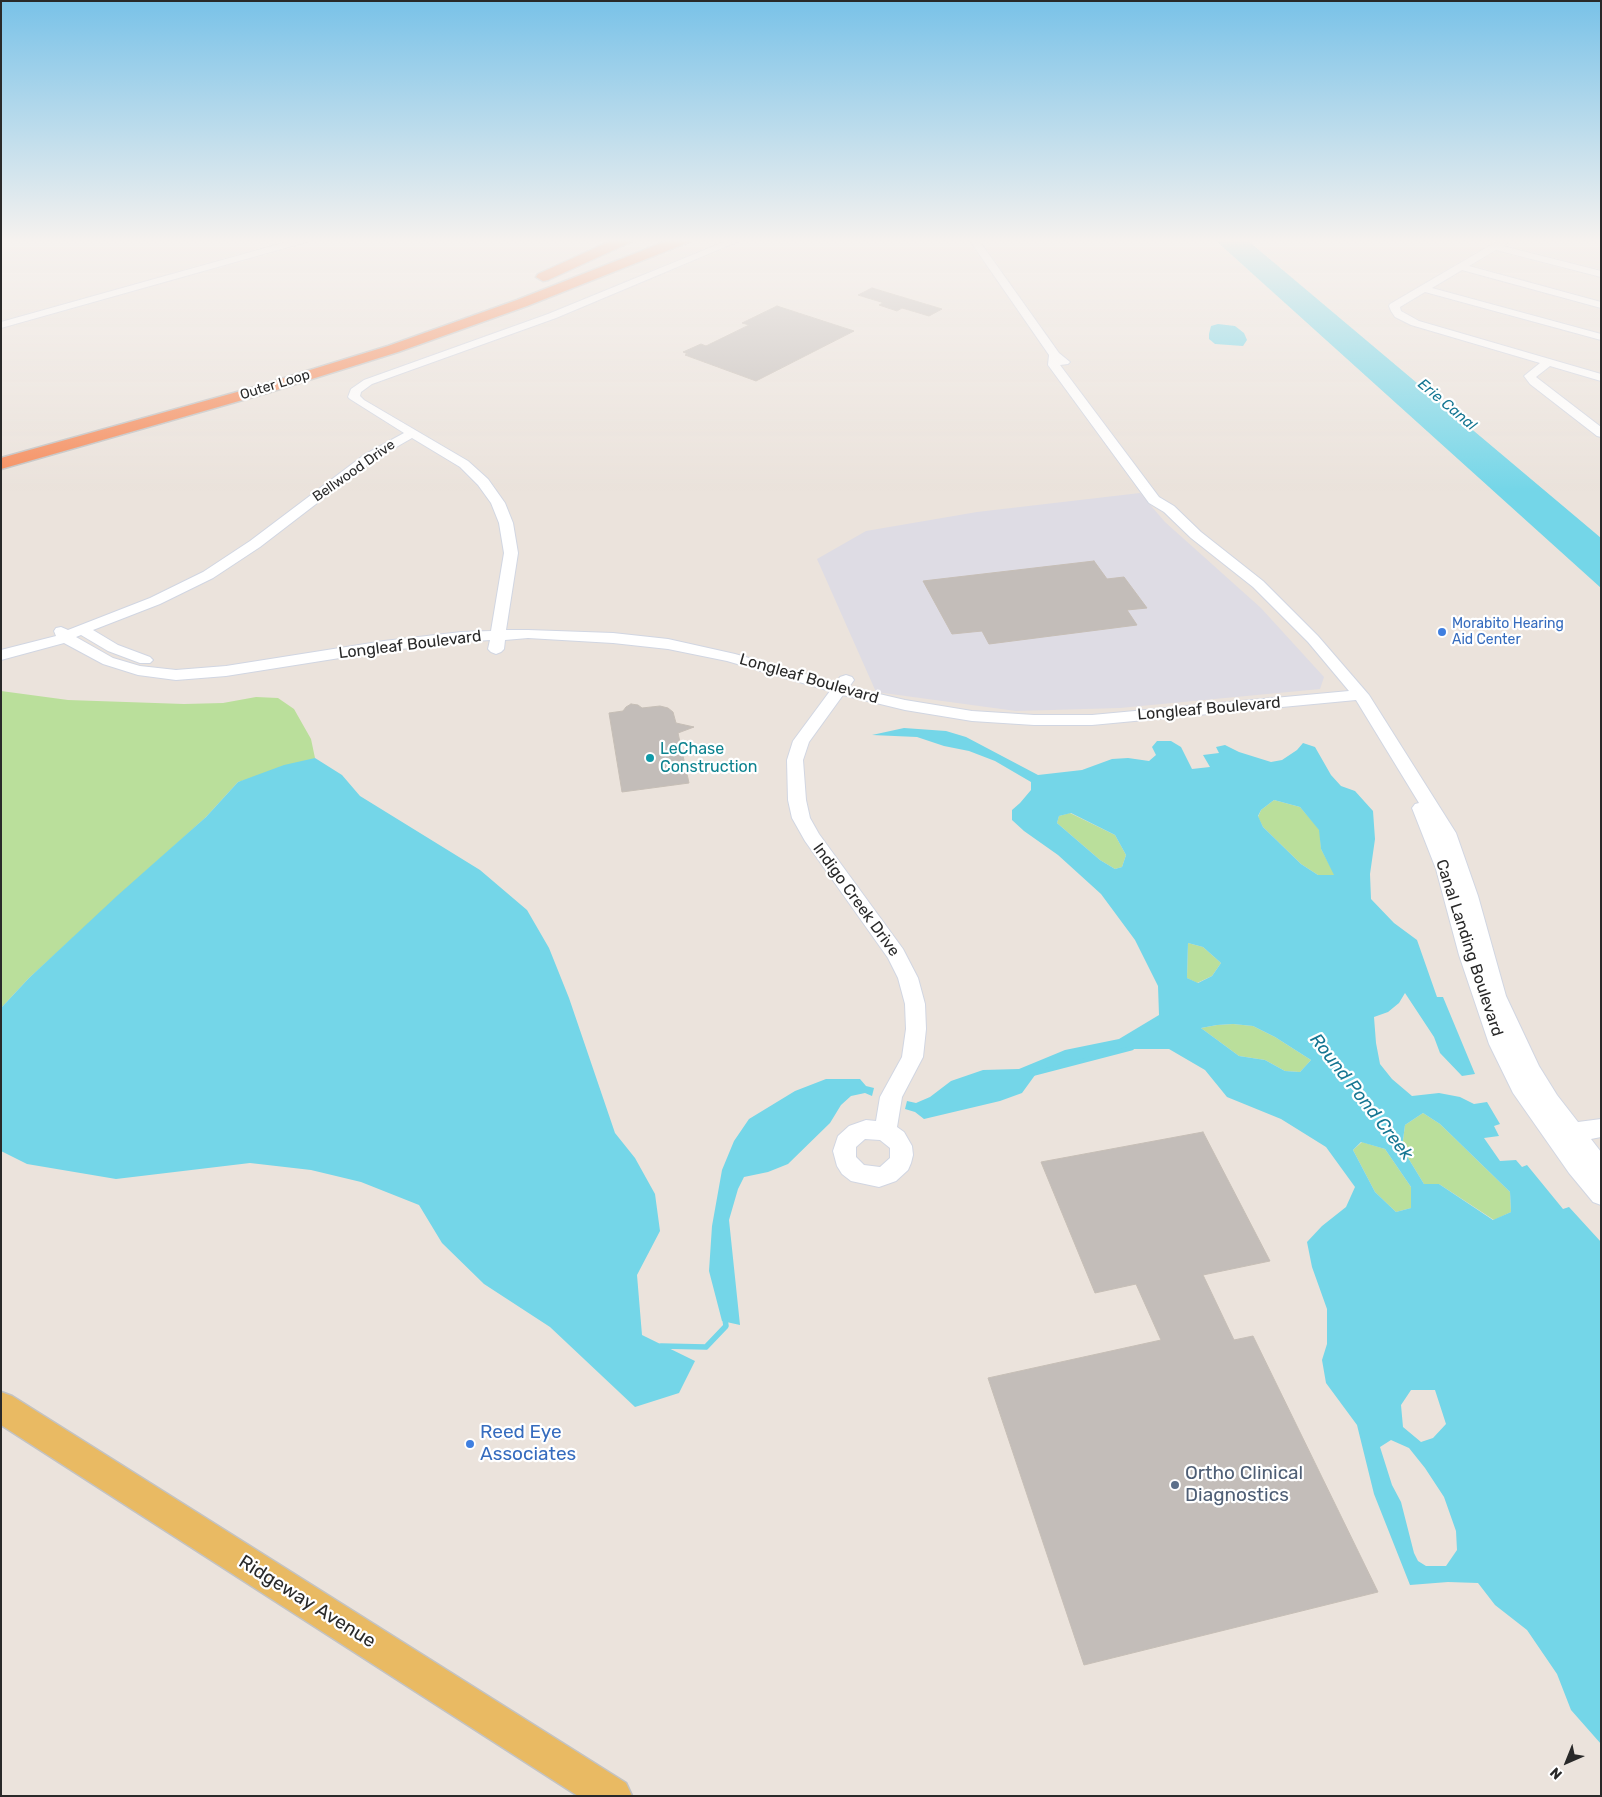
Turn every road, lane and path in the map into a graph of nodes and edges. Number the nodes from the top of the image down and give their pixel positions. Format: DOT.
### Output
graph roads {
  1 [pos="466,323"];
  2 [pos="533,323"];
  3 [pos="1032,323"];
  4 [pos="1414,323"];
  5 [pos="1550,323"];
  6 [pos="1601,337"];
  7 [pos="1055,355"];
  8 [pos="1547,363"];
  9 [pos="1601,378"];
  10 [pos="1586,421"];
  11 [pos="1111,422"];
  12 [pos="1601,426"];
  13 [pos="412,433"];
  14 [pos="1601,433"];
  15 [pos="1,464"];
  16 [pos="1164,492"];
  17 [pos="1169,510"];
  18 [pos="81,629"];
  19 [pos="64,634"];
  20 [pos="497,642"];
  21 [pos="1,645"];
  22 [pos="1,655"];
  23 [pos="259,666"];
  24 [pos="843,684"];
  25 [pos="1361,695"];
  26 [pos="1406,767"];
  27 [pos="1601,1128"];
  28 [pos="885,1131"];
  29 [pos="1563,1134"];
  30 [pos="1601,1169"];
  31 [pos="1601,1194"];
  32 [pos="1,1407"];
  33 [pos="613,1796"];
  1 -- 15 [label="highway, Outer Loop"];
  2 -- 13 [label="street, Bellwood Drive"];
  3 -- 7 [label="street, Canal Landing Boulevard"];
  4 -- 8 [label="street"];
  5 -- 6 [label="street"];
  7 -- 11 [label="street, Canal Landing Boulevard"];
  7 -- 17 [label="street, Canal Landing Boulevard"];
  8 -- 9 [label="street"];
  8 -- 10 [label="street"];
  10 -- 12 [label="street"];
  10 -- 14 [label="street"];
  13 -- 18 [label="street, Bellwood Drive"];
  13 -- 20 [label="street"];
  16 -- 17 [label="street"];
  17 -- 25 [label="street, Canal Landing Boulevard"];
  18 -- 19 [label="street, Bellwood Drive"];
  18 -- 23 [label="street, Longleaf Boulevard"];
  19 -- 21 [label="street, Bellwood Drive"];
  19 -- 22 [label="street, Bellwood Drive"];
  19 -- 23 [label="street, Longleaf Boulevard"];
  20 -- 23 [label="street, Longleaf Boulevard"];
  20 -- 24 [label="street, Longleaf Boulevard"];
  24 -- 25 [label="street, Longleaf Boulevard"];
  24 -- 28 [label="street, Indigo Creek Drive"];
  25 -- 26 [label="street, Canal Landing Boulevard"];
  26 -- 29 [label="street, Canal Landing Boulevard"];
  27 -- 29 [label="street"];
  29 -- 30 [label="street, Canal Landing Boulevard"];
  29 -- 31 [label="street, Canal Landing Boulevard"];
  32 -- 33 [label="main road, Ridgeway Avenue"];
}
